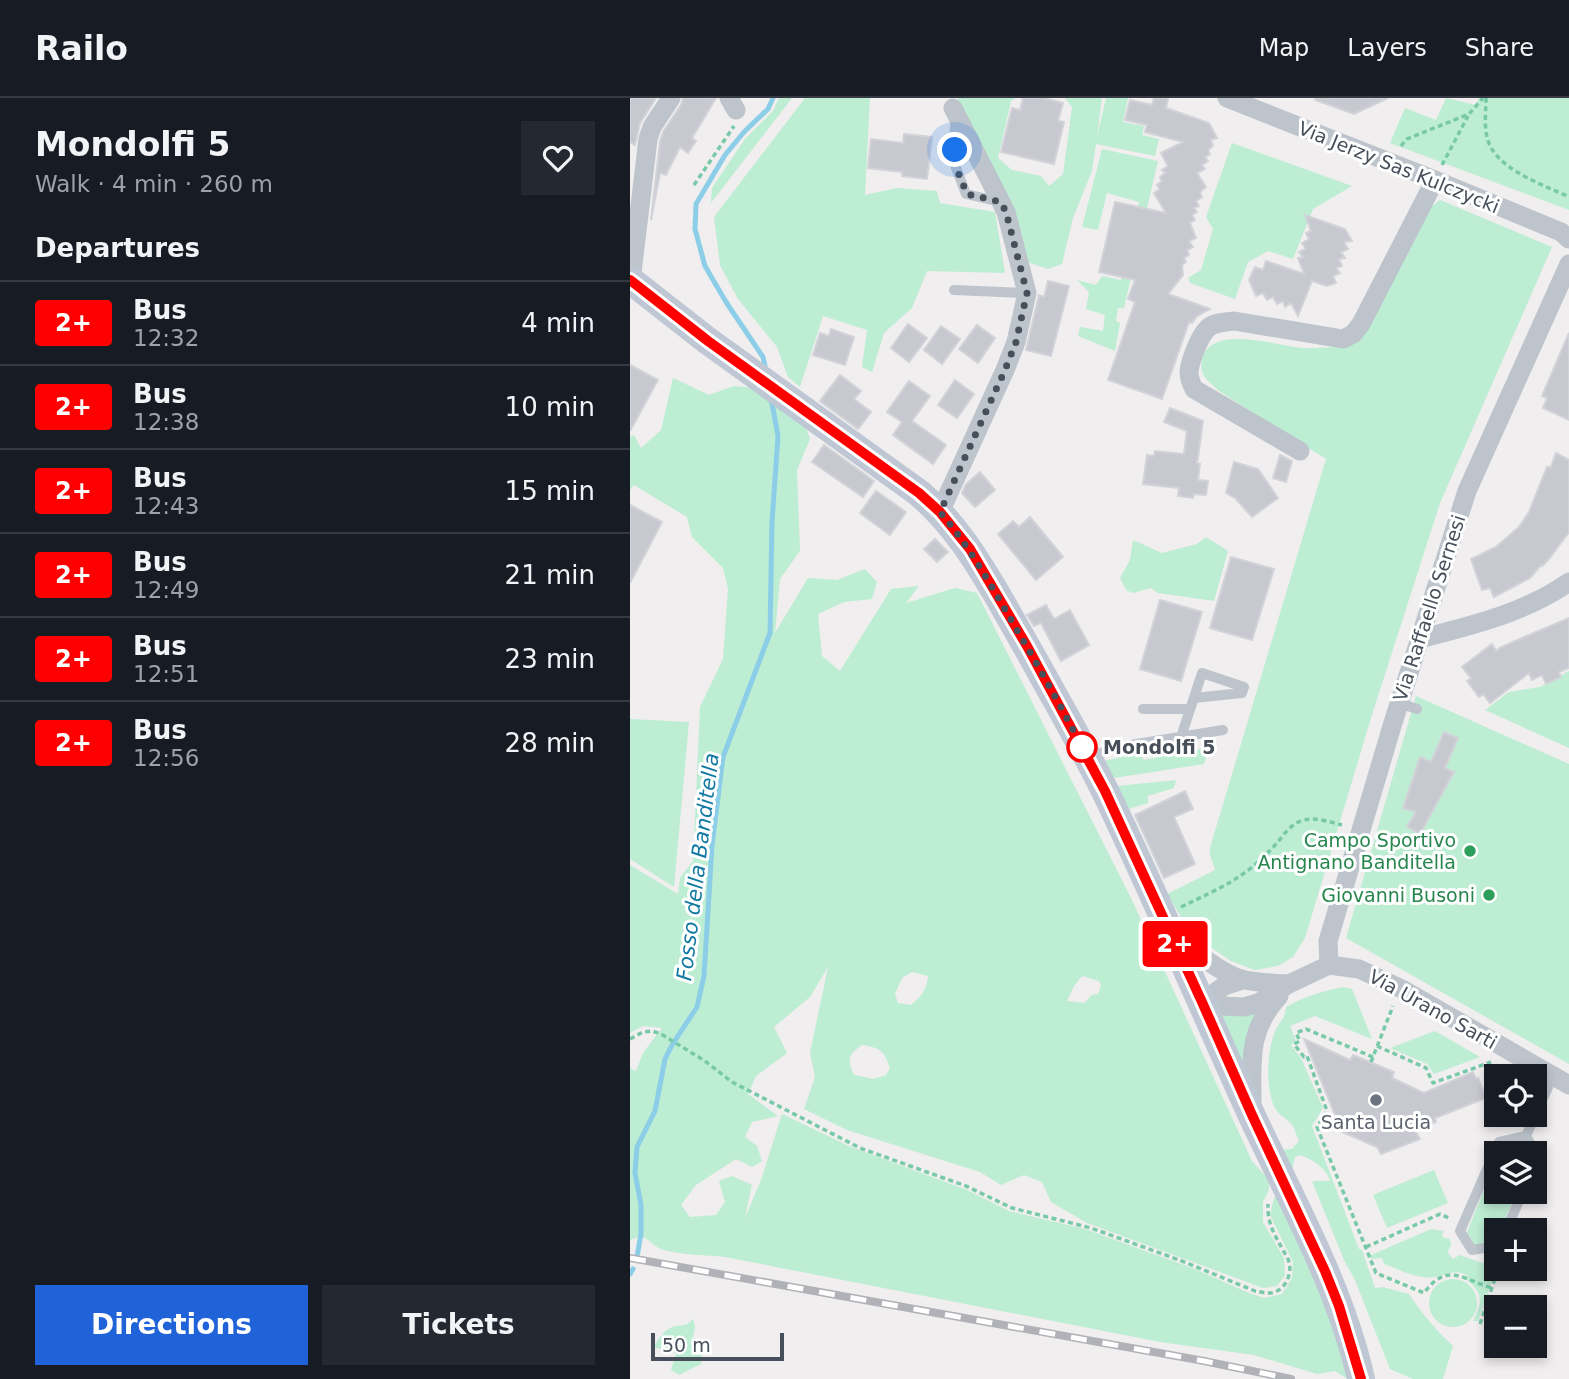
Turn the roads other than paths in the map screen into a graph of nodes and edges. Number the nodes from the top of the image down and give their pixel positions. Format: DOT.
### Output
graph roads {
  1 [pos="671,98"];
  2 [pos="1227,98"];
  3 [pos="955,112"];
  4 [pos="1435,180"];
  5 [pos="1001,202"];
  6 [pos="1569,239"];
  7 [pos="1569,264"];
  8 [pos="633,283"];
  9 [pos="954,290"];
  10 [pos="1027,293"];
  11 [pos="1300,450"];
  12 [pos="940,512"];
  13 [pos="1569,582"];
  14 [pos="1419,639"];
  15 [pos="1194,698"];
  16 [pos="1143,709"];
  17 [pos="1190,709"];
  18 [pos="1223,730"];
  19 [pos="1181,737"];
  20 [pos="1089,760"];
  21 [pos="1169,917"];
  22 [pos="1329,965"];
  23 [pos="1242,980"];
  24 [pos="1289,984"];
  25 [pos="1202,1002"];
  26 [pos="1561,1080"];
  27 [pos="1252,1115"];
  28 [pos="1526,1136"];
  29 [pos="1529,1141"];
  30 [pos="1484,1248"];
  31 [pos="1359,1370"];
  1 -- 8 [label="street"];
  2 -- 4 [label="street, Via Jerzy Sas Kulczycki"];
  3 -- 5 [label="street"];
  3 -- 5 [label="lane"];
  4 -- 6 [label="street, Via Jerzy Sas Kulczycki"];
  4 -- 11 [label="street"];
  5 -- 10 [label="street"];
  7 -- 14 [label="street, Via Raffaello Sernesi"];
  8 -- 12 [label="main road"];
  9 -- 10 [label="lane"];
  10 -- 12 [label="street"];
  12 -- 20 [label="main road"];
  13 -- 14 [label="street"];
  14 -- 22 [label="street, Via Raffaello Sernesi"];
  15 -- 15 [label="lane"];
  15 -- 17 [label="lane"];
  16 -- 17 [label="lane"];
  17 -- 19 [label="lane"];
  18 -- 19 [label="lane"];
  19 -- 20 [label="lane"];
  20 -- 21 [label="main road"];
  21 -- 23 [label="street"];
  21 -- 25 [label="main road"];
  22 -- 24 [label="street"];
  22 -- 26 [label="street, Via Urano Sarti"];
  23 -- 24 [label="street"];
  23 -- 25 [label="street"];
  24 -- 25 [label="street"];
  24 -- 27 [label="street"];
  25 -- 27 [label="main road"];
  26 -- 28 [label="lane"];
  27 -- 31 [label="main road"];
  28 -- 29 [label="lane"];
  28 -- 30 [label="lane"];
}
